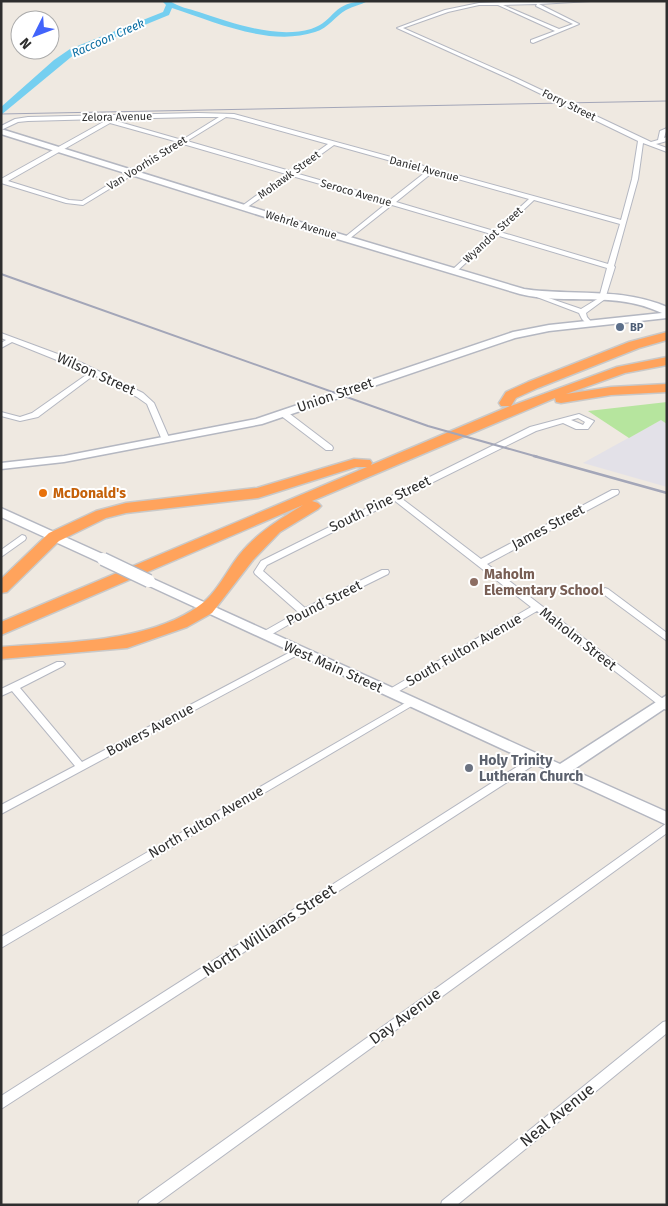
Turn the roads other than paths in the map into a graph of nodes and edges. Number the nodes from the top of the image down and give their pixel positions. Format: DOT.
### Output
graph roads {
  1 [pos="589,1"];
  2 [pos="535,3"];
  3 [pos="496,4"];
  4 [pos="559,31"];
  5 [pos="533,41"];
  6 [pos="225,115"];
  7 [pos="103,117"];
  8 [pos="108,121"];
  9 [pos="10,123"];
  10 [pos="1,130"];
  11 [pos="667,130"];
  12 [pos="641,140"];
  13 [pos="664,140"];
  14 [pos="181,142"];
  15 [pos="333,143"];
  16 [pos="650,144"];
  17 [pos="59,150"];
  18 [pos="667,150"];
  19 [pos="431,171"];
  20 [pos="132,173"];
  21 [pos="291,174"];
  22 [pos="2,182"];
  23 [pos="532,198"];
  24 [pos="68,202"];
  25 [pos="390,203"];
  26 [pos="244,207"];
  27 [pos="623,223"];
  28 [pos="494,233"];
  29 [pos="346,238"];
  30 [pos="612,267"];
  31 [pos="454,271"];
  32 [pos="532,294"];
  33 [pos="604,294"];
  34 [pos="667,311"];
  35 [pos="582,312"];
  36 [pos="667,315"];
  37 [pos="590,324"];
  38 [pos="1,335"];
  39 [pos="667,336"];
  40 [pos="12,339"];
  41 [pos="1,346"];
  42 [pos="667,353"];
  43 [pos="667,361"];
  44 [pos="94,372"];
  45 [pos="667,388"];
  46 [pos="506,403"];
  47 [pos="283,413"];
  48 [pos="3,415"];
  49 [pos="564,420"];
  50 [pos="475,425"];
  51 [pos="166,440"];
  52 [pos="330,448"];
  53 [pos="365,463"];
  54 [pos="1,466"];
  55 [pos="382,466"];
  56 [pos="615,492"];
  57 [pos="395,497"];
  58 [pos="1,512"];
  59 [pos="54,537"];
  60 [pos="22,538"];
  61 [pos="1,554"];
  62 [pos="481,563"];
  63 [pos="385,572"];
  64 [pos="1,588"];
  65 [pos="605,591"];
  66 [pos="537,607"];
  67 [pos="206,609"];
  68 [pos="304,612"];
  69 [pos="1,619"];
  70 [pos="1,629"];
  71 [pos="264,635"];
  72 [pos="667,638"];
  73 [pos="298,651"];
  74 [pos="1,653"];
  75 [pos="60,664"];
  76 [pos="14,687"];
  77 [pos="391,692"];
  78 [pos="1,693"];
  79 [pos="412,702"];
  80 [pos="665,703"];
  81 [pos="537,758"];
  82 [pos="81,767"];
  83 [pos="562,770"];
  84 [pos="1,810"];
  85 [pos="667,819"];
  86 [pos="667,827"];
  87 [pos="1,943"];
  88 [pos="667,1026"];
  89 [pos="1,1103"];
  90 [pos="144,1205"];
  91 [pos="447,1205"];
  1 -- 2 [label="street"];
  2 -- 3 [label="street"];
  2 -- 4 [label="street"];
  3 -- 4 [label="street"];
  3 -- 12 [label="street, Forry Street"];
  4 -- 5 [label="street"];
  6 -- 7 [label="street, Zelora Avenue"];
  6 -- 14 [label="street, Van Voorhis Street"];
  6 -- 15 [label="street, Daniel Avenue"];
  7 -- 8 [label="street, Seroco Avenue"];
  7 -- 9 [label="street, Zelora Avenue"];
  8 -- 14 [label="street, Seroco Avenue"];
  8 -- 17 [label="street"];
  9 -- 10 [label="street"];
  10 -- 17 [label="street, Wehrle Avenue"];
  11 -- 13 [label="street"];
  12 -- 16 [label="street"];
  12 -- 27 [label="street"];
  13 -- 16 [label="street"];
  14 -- 20 [label="street, Van Voorhis Street"];
  14 -- 21 [label="street, Seroco Avenue"];
  15 -- 19 [label="street, Daniel Avenue"];
  15 -- 21 [label="street, Mohawk Street"];
  16 -- 18 [label="street"];
  17 -- 20 [label="street, Wehrle Avenue"];
  17 -- 22 [label="street"];
  19 -- 23 [label="street, Daniel Avenue"];
  19 -- 25 [label="street"];
  20 -- 24 [label="street, Van Voorhis Street"];
  20 -- 26 [label="street, Wehrle Avenue"];
  21 -- 25 [label="street, Seroco Avenue"];
  21 -- 26 [label="street, Mohawk Street"];
  22 -- 24 [label="street"];
  23 -- 27 [label="street, Daniel Avenue"];
  23 -- 28 [label="street, Wyandot Street"];
  25 -- 28 [label="street, Seroco Avenue"];
  25 -- 29 [label="street"];
  26 -- 29 [label="street, Wehrle Avenue"];
  27 -- 30 [label="street"];
  28 -- 30 [label="street, Seroco Avenue"];
  28 -- 31 [label="street, Wyandot Street"];
  29 -- 31 [label="street, Wehrle Avenue"];
  30 -- 33 [label="street"];
  31 -- 32 [label="street, Wehrle Avenue"];
  32 -- 33 [label="street, Wehrle Avenue"];
  32 -- 35 [label="street"];
  33 -- 34 [label="street, Wehrle Avenue"];
  33 -- 35 [label="street"];
  35 -- 37 [label="street"];
  36 -- 37 [label="street, Union Street"];
  37 -- 47 [label="street, Union Street"];
  38 -- 40 [label="street, Wilson Street"];
  39 -- 46 [label="highway"];
  40 -- 41 [label="street"];
  40 -- 44 [label="street, Wilson Street"];
  42 -- 46 [label="highway"];
  43 -- 50 [label="highway"];
  44 -- 48 [label="street"];
  44 -- 51 [label="street, Wilson Street"];
  45 -- 50 [label="highway"];
  46 -- 53 [label="highway"];
  47 -- 51 [label="street, Union Street"];
  47 -- 52 [label="street"];
  49 -- 57 [label="street, South Pine Street"];
  50 -- 55 [label="highway"];
  51 -- 54 [label="street, Union Street"];
  53 -- 59 [label="highway"];
  53 -- 69 [label="highway"];
  55 -- 67 [label="highway"];
  55 -- 70 [label="highway"];
  56 -- 62 [label="street, James Street"];
  57 -- 62 [label="street, Maholm Street"];
  57 -- 68 [label="street, South Pine Street"];
  58 -- 59 [label="street, West Main Street"];
  59 -- 64 [label="highway"];
  59 -- 67 [label="street, West Main Street, bridge"];
  60 -- 61 [label="street"];
  62 -- 66 [label="street, Maholm Street"];
  63 -- 68 [label="street, Pound Street"];
  65 -- 72 [label="street"];
  66 -- 77 [label="street, South Fulton Avenue"];
  66 -- 80 [label="street, Maholm Street"];
  67 -- 71 [label="street, West Main Street"];
  67 -- 74 [label="highway"];
  68 -- 71 [label="street, Pound Street"];
  71 -- 73 [label="street, West Main Street"];
  73 -- 77 [label="street, West Main Street"];
  73 -- 82 [label="street, Bowers Avenue"];
  75 -- 76 [label="street"];
  76 -- 78 [label="street"];
  76 -- 82 [label="street"];
  77 -- 79 [label="street, West Main Street"];
  79 -- 81 [label="street, West Main Street"];
  79 -- 87 [label="street, North Fulton Avenue"];
  80 -- 83 [label="street"];
  81 -- 83 [label="street, West Main Street"];
  81 -- 89 [label="street, North Williams Street"];
  82 -- 84 [label="street, Bowers Avenue"];
  83 -- 85 [label="street, West Main Street"];
  86 -- 90 [label="street, Day Avenue"];
  88 -- 91 [label="street, Neal Avenue"];
}
